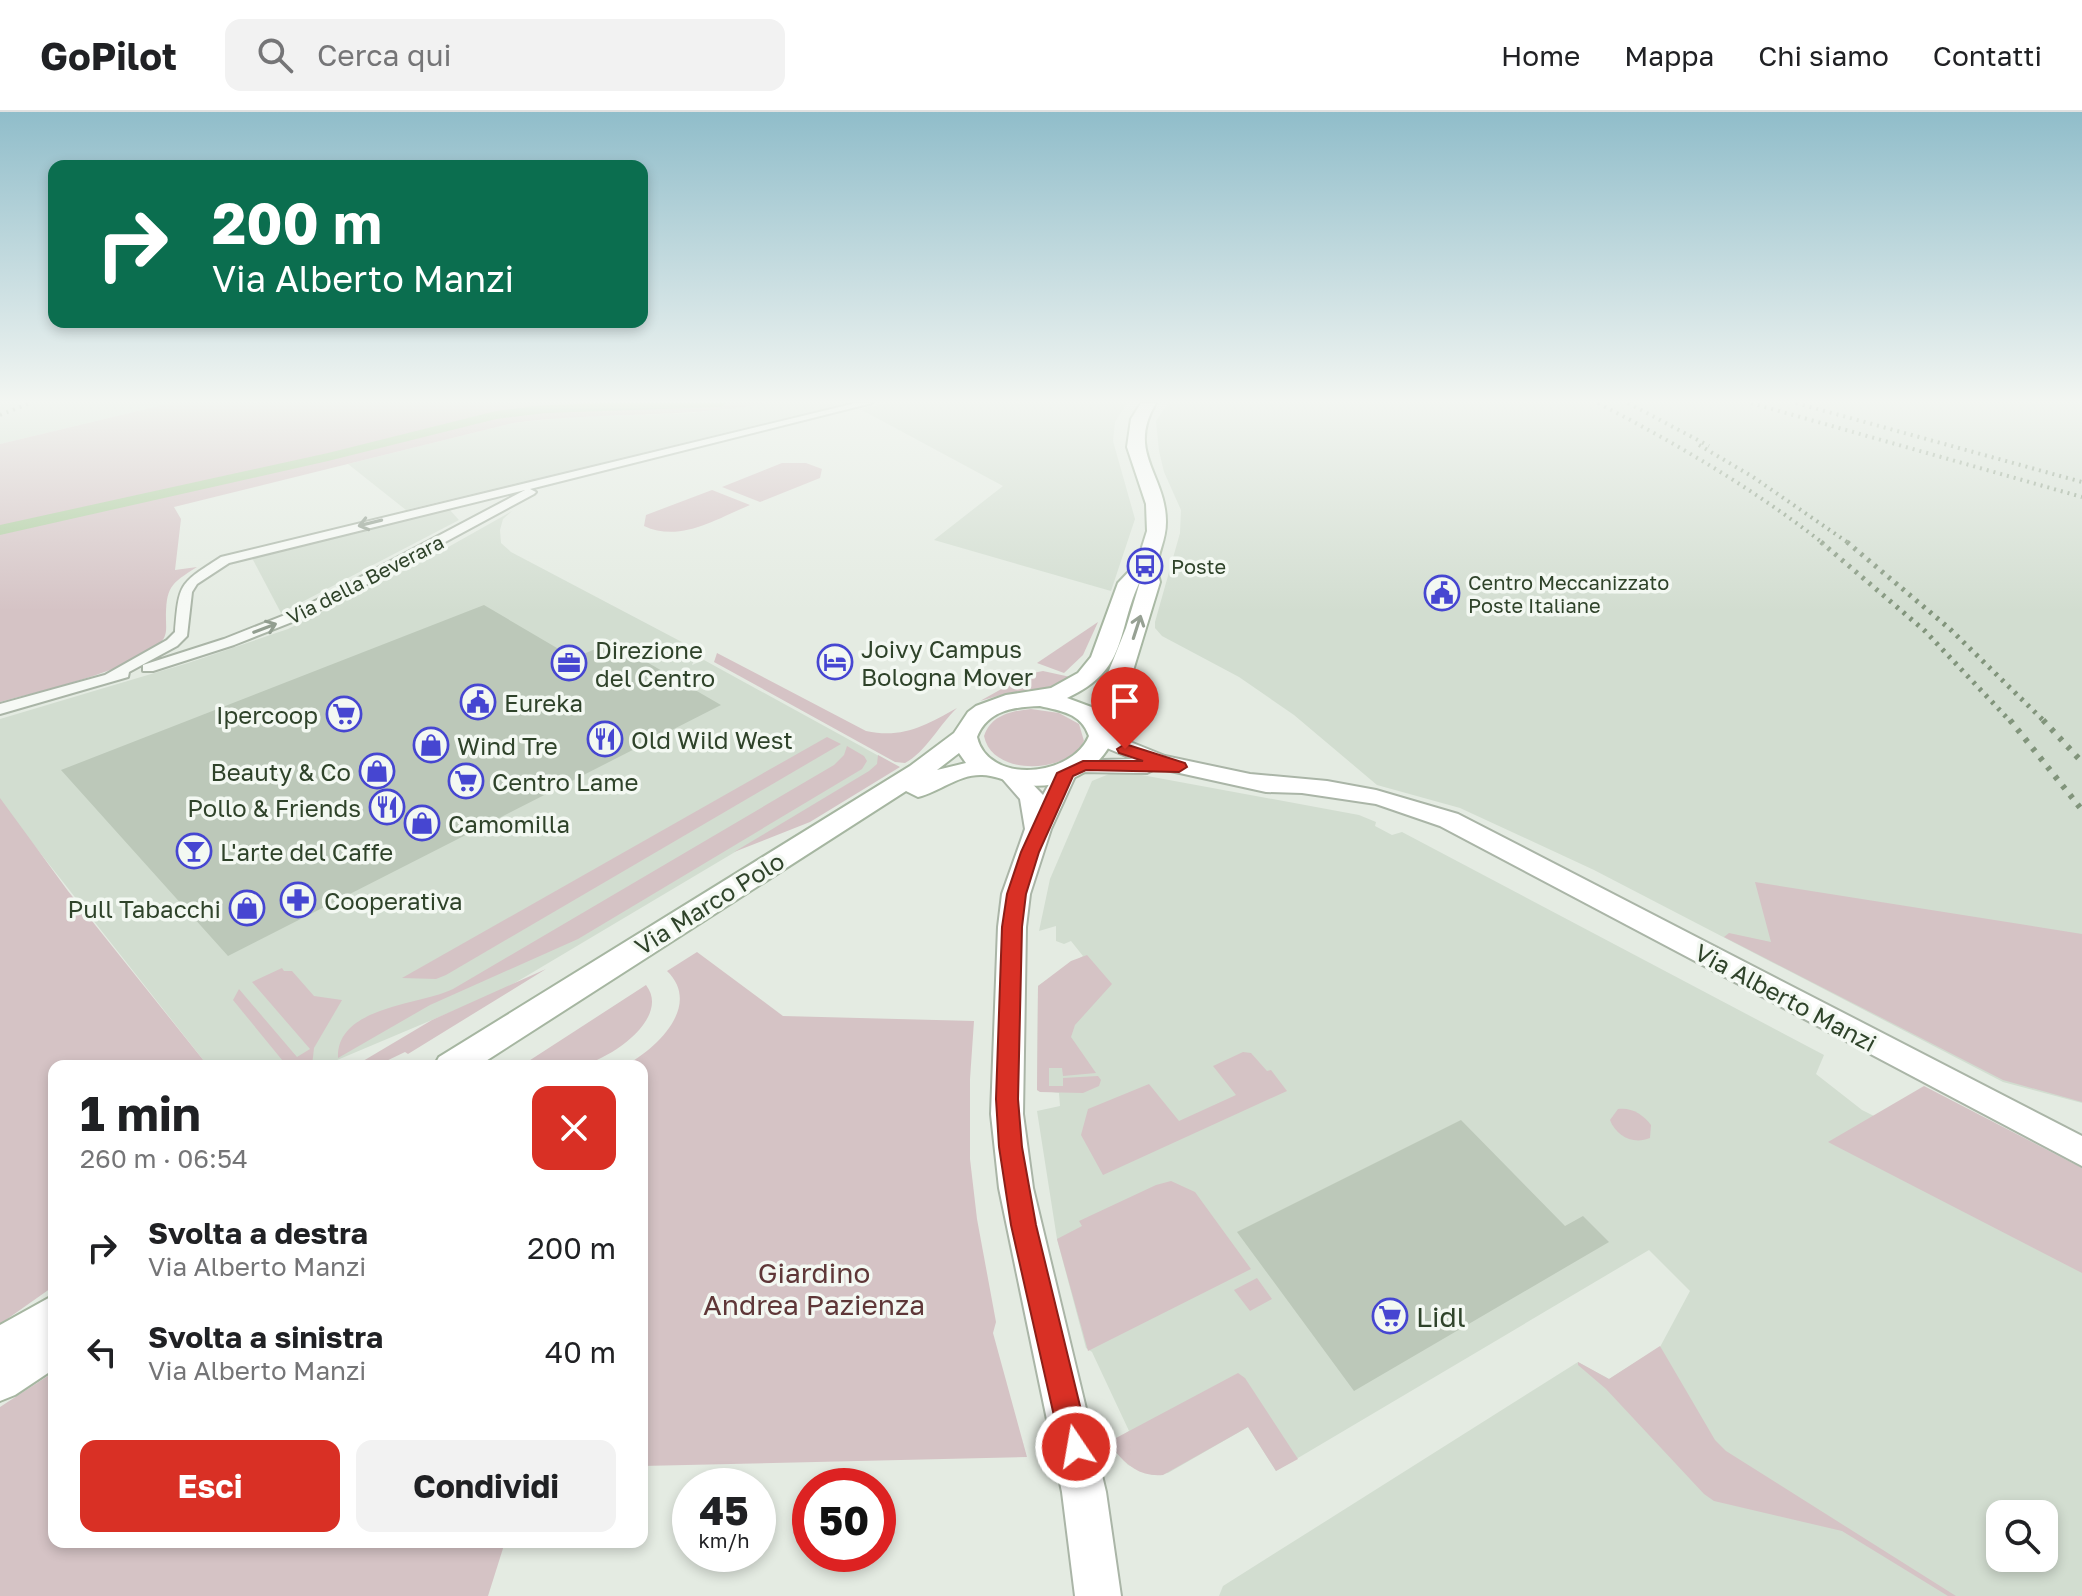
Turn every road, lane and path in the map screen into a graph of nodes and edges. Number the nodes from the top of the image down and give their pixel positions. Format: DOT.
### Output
graph roads {
  1 [pos="585,472"];
  2 [pos="1143,472"];
  3 [pos="582,473"];
  4 [pos="478,497"];
  5 [pos="499,509"];
  6 [pos="1145,566"];
  7 [pos="182,633"];
  8 [pos="229,642"];
  9 [pos="111,676"];
  10 [pos="1040,699"];
  11 [pos="0,709"];
  12 [pos="1100,731"];
  13 [pos="965,737"];
  14 [pos="1179,767"];
  15 [pos="1074,769"];
  16 [pos="999,771"];
  17 [pos="1038,829"];
  18 [pos="461,1060"];
  19 [pos="495,1060"];
  20 [pos="2082,1152"];
  21 [pos="48,1319"];
  22 [pos="0,1349"];
  23 [pos="48,1349"];
  24 [pos="0,1380"];
  25 [pos="1098,1596"];
  1 -- 3 [label="street, Via della Beverara"];
  2 -- 6 [label="main road"];
  3 -- 4 [label="street, Via della Beverara"];
  3 -- 5 [label="street, Via della Beverara"];
  4 -- 5 [label="street"];
  4 -- 7 [label="street, Via della Beverara, one-way"];
  8 -- 5 [label="street, Via della Beverara, one-way"];
  6 -- 10 [label="main road"];
  12 -- 6 [label="main road, one-way"];
  7 -- 8 [label="street, Via della Beverara"];
  7 -- 9 [label="street, Via della Beverara"];
  8 -- 9 [label="street, Via della Beverara"];
  9 -- 11 [label="street, Via della Beverara"];
  10 -- 12 [label="main road"];
  10 -- 13 [label="main road"];
  12 -- 14 [label="main road, Via Alberto Manzi"];
  12 -- 15 [label="main road"];
  13 -- 16 [label="main road"];
  13 -- 18 [label="main road, Via Marco Polo"];
  14 -- 15 [label="main road, Via Alberto Manzi"];
  14 -- 20 [label="main road, Via Alberto Manzi"];
  15 -- 16 [label="main road"];
  15 -- 17 [label="main road"];
  16 -- 17 [label="main road"];
  16 -- 19 [label="main road, Via Marco Polo"];
  17 -- 25 [label="main road"];
  21 -- 22 [label="main road"];
  23 -- 24 [label="main road"];
}
